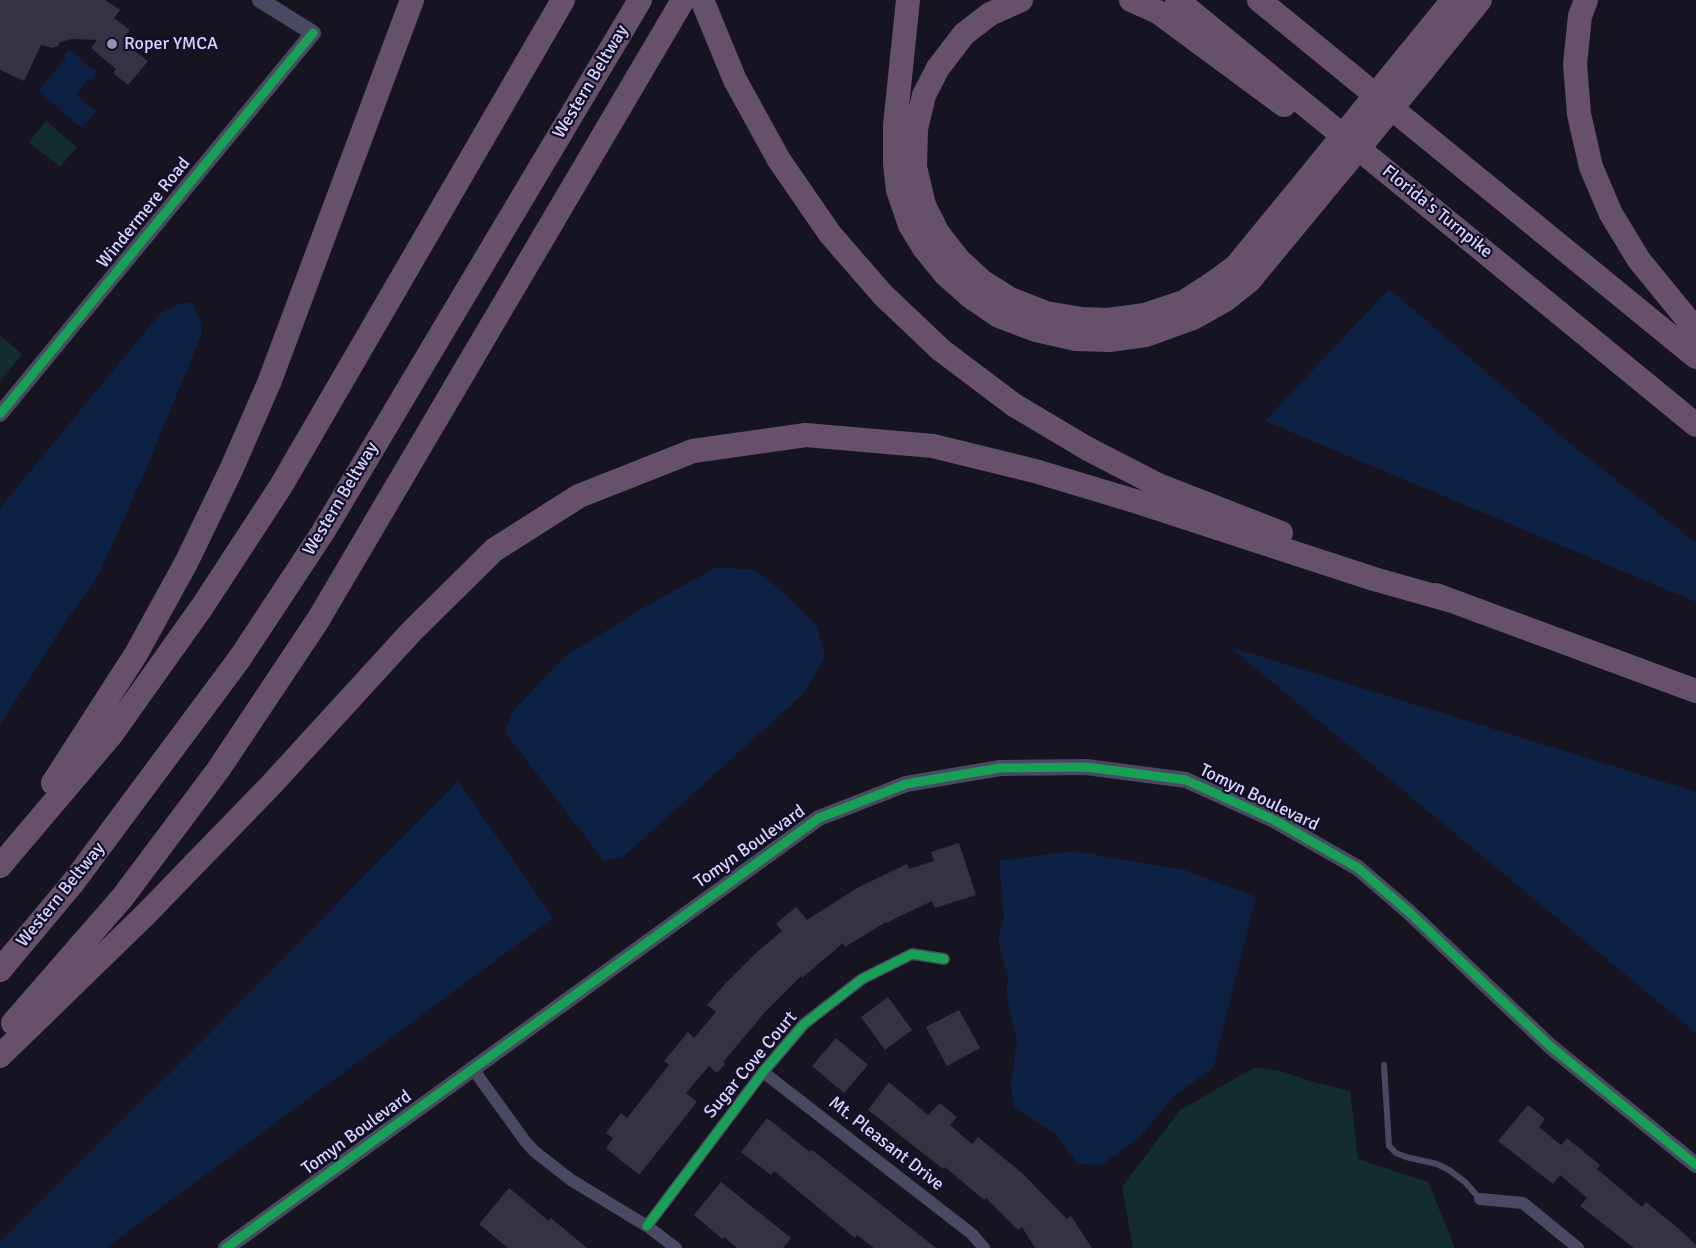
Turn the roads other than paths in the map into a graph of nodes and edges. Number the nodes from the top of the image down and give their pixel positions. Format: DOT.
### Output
graph roads {
  1 [pos="260,0"];
  2 [pos="401,0"];
  3 [pos="412,0"];
  4 [pos="563,0"];
  5 [pos="640,0"];
  6 [pos="683,0"];
  7 [pos="702,0"];
  8 [pos="908,0"];
  9 [pos="1021,0"];
  10 [pos="1131,0"];
  11 [pos="1177,0"];
  12 [pos="1259,0"];
  13 [pos="1453,0"];
  14 [pos="1480,0"];
  15 [pos="1586,0"];
  16 [pos="1416,62"];
  17 [pos="354,151"];
  18 [pos="1322,178"];
  19 [pos="1406,186"];
  20 [pos="1696,330"];
  21 [pos="1696,357"];
  22 [pos="1,410"];
  23 [pos="1696,425"];
  24 [pos="1452,601"];
  25 [pos="1696,690"];
  26 [pos="1,865"];
  27 [pos="944,959"];
  28 [pos="0,970"];
  29 [pos="0,1038"];
  30 [pos="0,1056"];
  31 [pos="1384,1065"];
  32 [pos="473,1069"];
  33 [pos="763,1072"];
  34 [pos="1696,1165"];
  35 [pos="1480,1199"];
  36 [pos="647,1226"];
  37 [pos="226,1248"];
  38 [pos="676,1248"];
  39 [pos="984,1248"];
  40 [pos="1578,1248"];
  1 -- 22 [label="street, Windermere Road"];
  2 -- 17 [label="highway"];
  3 -- 17 [label="highway"];
  4 -- 26 [label="highway"];
  5 -- 28 [label="highway, Western Beltway"];
  6 -- 29 [label="highway"];
  7 -- 24 [label="highway"];
  8 -- 18 [label="highway"];
  9 -- 18 [label="highway"];
  10 -- 19 [label="highway"];
  11 -- 19 [label="highway, Florida's Turnpike"];
  12 -- 21 [label="highway"];
  13 -- 16 [label="highway"];
  14 -- 16 [label="highway"];
  15 -- 20 [label="highway"];
  16 -- 18 [label="highway, bridge"];
  17 -- 26 [label="highway"];
  19 -- 23 [label="highway, Florida's Turnpike"];
  24 -- 25 [label="highway"];
  24 -- 30 [label="highway"];
  27 -- 33 [label="street, Sugar Cove Court"];
  31 -- 35 [label="lane"];
  32 -- 34 [label="street, Tomyn Boulevard"];
  32 -- 36 [label="street"];
  32 -- 37 [label="street, Tomyn Boulevard"];
  33 -- 36 [label="street, Sugar Cove Court"];
  33 -- 39 [label="street, Mt. Pleasant Drive"];
  35 -- 40 [label="street"];
  36 -- 38 [label="street"];
}
